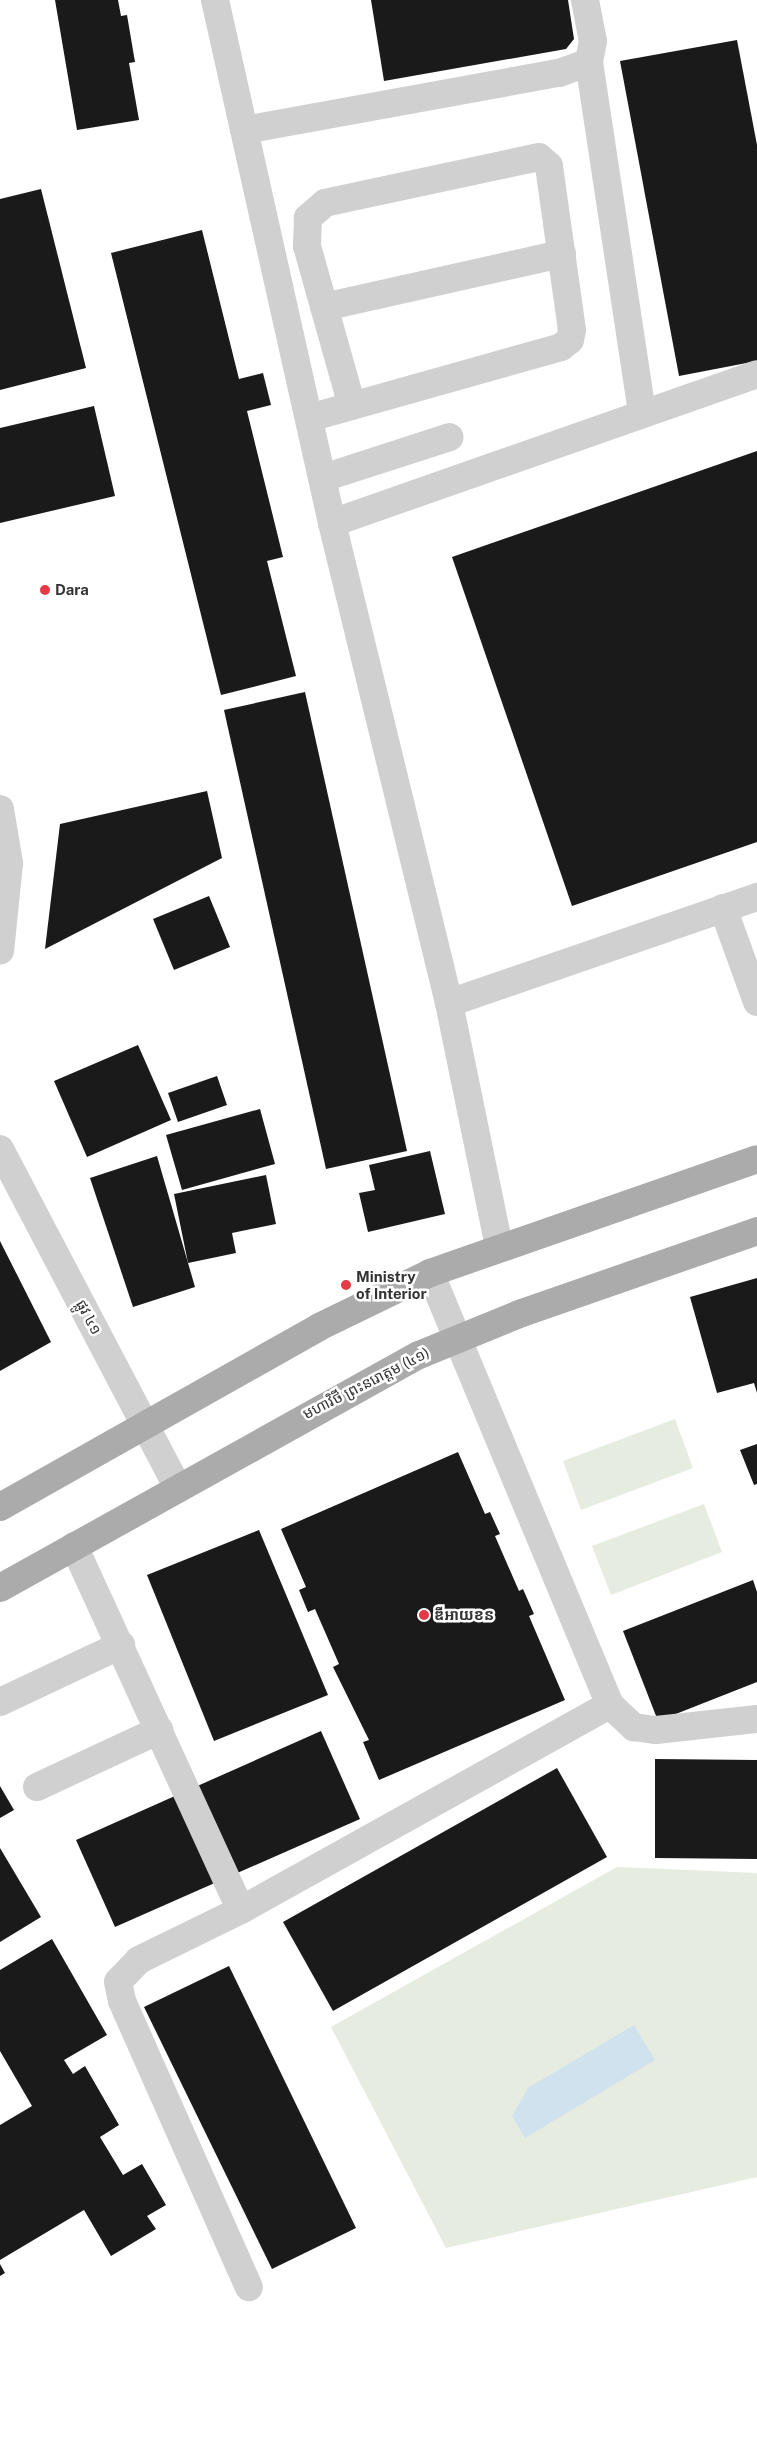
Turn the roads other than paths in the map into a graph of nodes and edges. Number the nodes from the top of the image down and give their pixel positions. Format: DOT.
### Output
graph roads {
  1 [pos="214,0"];
  2 [pos="585,0"];
  3 [pos="589,62"];
  4 [pos="244,130"];
  5 [pos="562,254"];
  6 [pos="324,307"];
  7 [pos="757,374"];
  8 [pos="352,406"];
  9 [pos="642,411"];
  10 [pos="309,418"];
  11 [pos="450,437"];
  12 [pos="322,478"];
  13 [pos="332,523"];
  14 [pos="0,809"];
  15 [pos="757,897"];
  16 [pos="723,908"];
  17 [pos="0,950"];
  18 [pos="757,1002"];
  19 [pos="449,1003"];
  20 [pos="0,1149"];
  21 [pos="757,1159"];
  22 [pos="757,1231"];
  23 [pos="499,1246"];
  24 [pos="430,1273"];
  25 [pos="457,1338"];
  26 [pos="144,1422"];
  27 [pos="177,1486"];
  28 [pos="0,1507"];
  29 [pos="74,1546"];
  30 [pos="0,1588"];
  31 [pos="121,1645"];
  32 [pos="0,1702"];
  33 [pos="610,1705"];
  34 [pos="757,1718"];
  35 [pos="159,1730"];
  36 [pos="37,1787"];
  37 [pos="241,1910"];
  38 [pos="249,2287"];
  1 -- 4 [label="street"];
  2 -- 3 [label="street"];
  3 -- 4 [label="street"];
  3 -- 9 [label="street"];
  4 -- 10 [label="street"];
  5 -- 6 [label="street"];
  5 -- 6 [label="street"];
  5 -- 8 [label="street"];
  6 -- 8 [label="street"];
  7 -- 9 [label="street"];
  8 -- 10 [label="street"];
  9 -- 13 [label="street"];
  10 -- 12 [label="street"];
  11 -- 12 [label="street"];
  12 -- 13 [label="street"];
  13 -- 19 [label="street"];
  14 -- 17 [label="street"];
  15 -- 16 [label="street"];
  16 -- 18 [label="street"];
  16 -- 19 [label="street"];
  19 -- 23 [label="street"];
  20 -- 26 [label="street, ផ្លូវ ៤១"];
  21 -- 23 [label="main road"];
  22 -- 25 [label="main road, មហាវិថី ព្រះនរោត្តម (៤១)"];
  23 -- 24 [label="main road"];
  24 -- 25 [label="street"];
  24 -- 26 [label="main road"];
  25 -- 27 [label="main road, មហាវិថី ព្រះនរោត្តម (៤១)"];
  25 -- 33 [label="street"];
  26 -- 27 [label="street, ផ្លូវ ៤១"];
  26 -- 28 [label="main road"];
  27 -- 29 [label="main road, មហាវិថី ព្រះនរោត្តម (៤១)"];
  29 -- 30 [label="main road, មហាវិថី ព្រះនរោត្តម (៤១)"];
  29 -- 31 [label="street"];
  31 -- 32 [label="street"];
  31 -- 35 [label="street"];
  33 -- 34 [label="street"];
  33 -- 37 [label="street"];
  35 -- 36 [label="street"];
  35 -- 37 [label="street"];
  37 -- 38 [label="street"];
}
